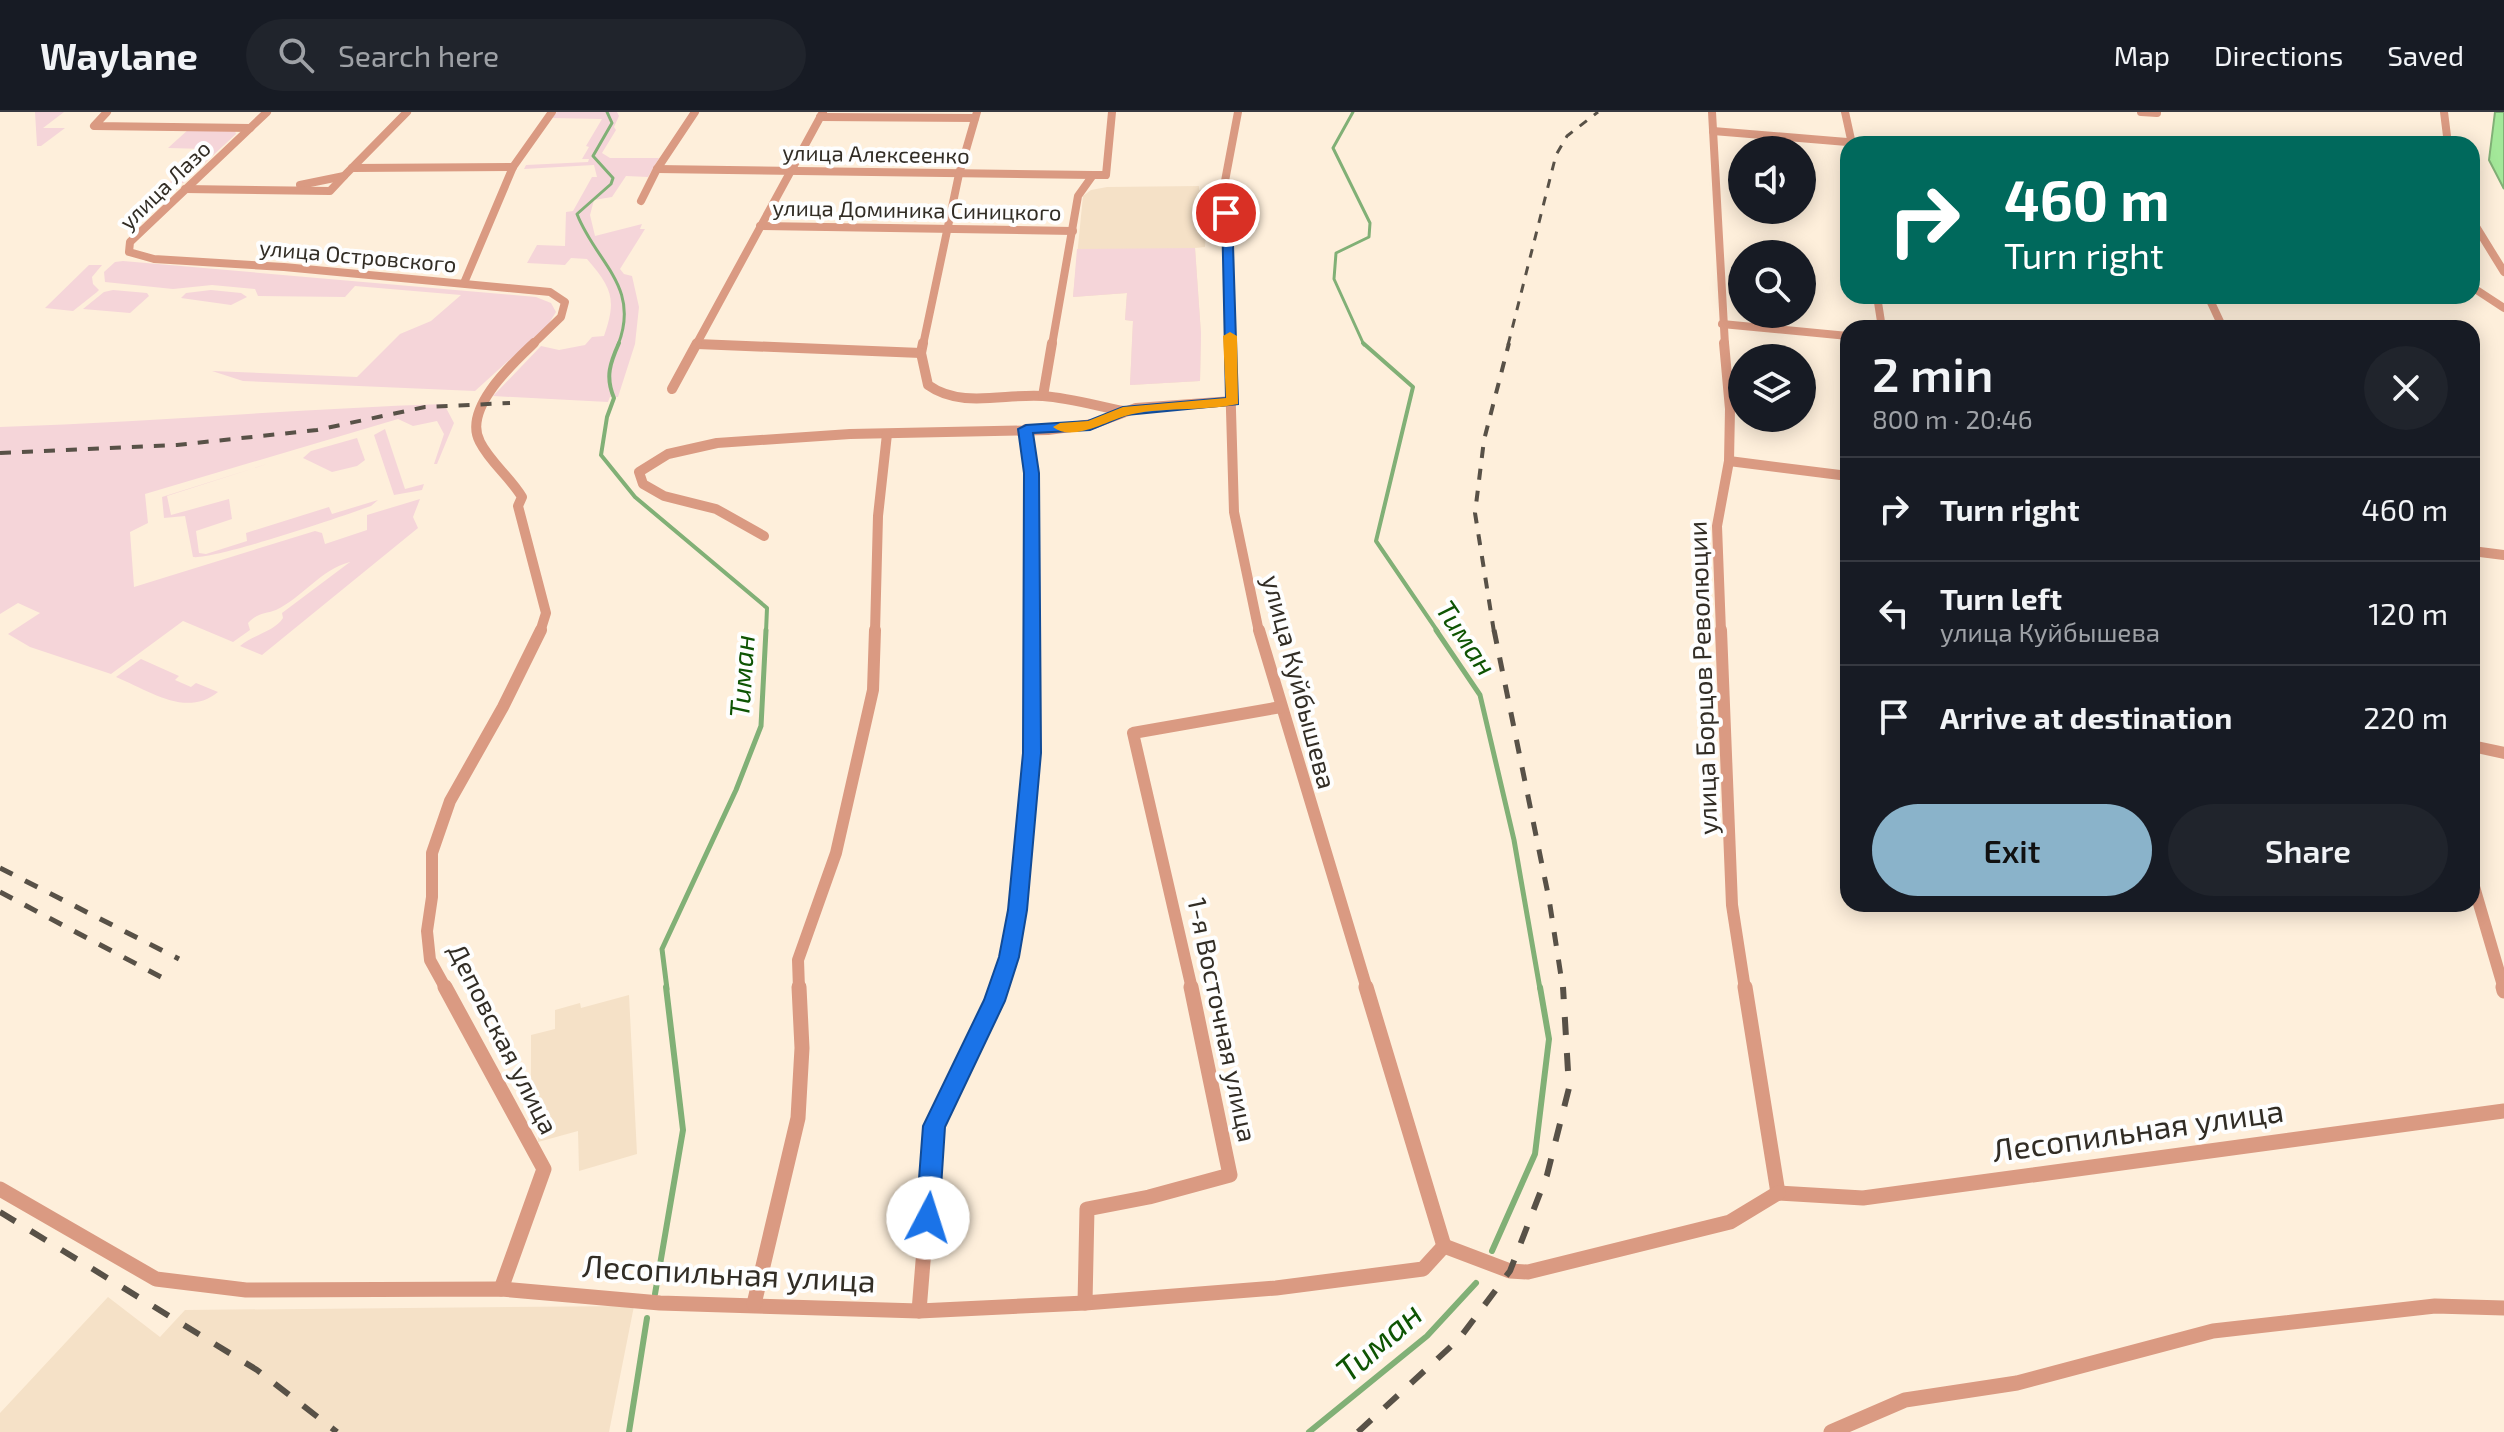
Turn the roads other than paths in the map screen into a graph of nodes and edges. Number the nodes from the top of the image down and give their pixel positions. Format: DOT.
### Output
graph roads {
  1 [pos="107,112"];
  2 [pos="267,112"];
  3 [pos="407,112"];
  4 [pos="552,112"];
  5 [pos="695,112"];
  6 [pos="1112,112"];
  7 [pos="1238,112"];
  8 [pos="1712,112"];
  9 [pos="1845,112"];
  10 [pos="2141,112"];
  11 [pos="2444,112"];
  12 [pos="2157,113"];
  13 [pos="821,115"];
  14 [pos="976,115"];
  15 [pos="250,128"];
  16 [pos="1713,131"];
  17 [pos="1850,136"];
  18 [pos="2447,136"];
  19 [pos="1840,142"];
  20 [pos="513,167"];
  21 [pos="352,168"];
  22 [pos="657,169"];
  23 [pos="789,171"];
  24 [pos="959,174"];
  25 [pos="1093,175"];
  26 [pos="185,189"];
  27 [pos="641,201"];
  28 [pos="760,226"];
  29 [pos="947,231"];
  30 [pos="1073,231"];
  31 [pos="2480,233"];
  32 [pos="129,252"];
  33 [pos="2504,272"];
  34 [pos="464,283"];
  35 [pos="2480,292"];
  36 [pos="2504,308"];
  37 [pos="1722,324"];
  38 [pos="1840,335"];
  39 [pos="697,344"];
  40 [pos="921,353"];
  41 [pos="672,389"];
  42 [pos="1043,396"];
  43 [pos="1233,401"];
  44 [pos="1123,411"];
  45 [pos="1026,429"];
  46 [pos="887,434"];
  47 [pos="1729,461"];
  48 [pos="1840,475"];
  49 [pos="522,497"];
  50 [pos="764,536"];
  51 [pos="2480,552"];
  52 [pos="2504,555"];
  53 [pos="1281,707"];
  54 [pos="2480,748"];
  55 [pos="2504,753"];
  56 [pos="2480,908"];
  57 [pos="2504,991"];
  58 [pos="2504,1111"];
  59 [pos="0,1189"];
  60 [pos="1778,1193"];
  61 [pos="1444,1246"];
  62 [pos="501,1289"];
  63 [pos="1085,1303"];
  64 [pos="754,1304"];
  65 [pos="2504,1308"];
  66 [pos="919,1311"];
  67 [pos="1831,1432"];
  1 -- 15 [label="street"];
  2 -- 15 [label="street, улица Лазо"];
  3 -- 21 [label="street"];
  4 -- 20 [label="street"];
  5 -- 22 [label="street"];
  6 -- 25 [label="street"];
  7 -- 43 [label="street, улица Куйбышева"];
  8 -- 16 [label="street, улица Борцов Революции"];
  9 -- 17 [label="street"];
  10 -- 12 [label="street"];
  11 -- 18 [label="street"];
  13 -- 14 [label="street"];
  13 -- 23 [label="street"];
  14 -- 24 [label="street"];
  15 -- 26 [label="street, улица Лазо"];
  16 -- 19 [label="street"];
  16 -- 37 [label="street, улица Борцов Революции"];
  20 -- 21 [label="street"];
  20 -- 34 [label="street"];
  21 -- 26 [label="street"];
  22 -- 23 [label="street, улица Алексеенко"];
  22 -- 27 [label="street"];
  23 -- 24 [label="street, улица Алексеенко"];
  23 -- 28 [label="street"];
  24 -- 25 [label="street, улица Алексеенко"];
  24 -- 29 [label="street"];
  25 -- 30 [label="street"];
  26 -- 32 [label="street, улица Лазо"];
  28 -- 29 [label="street, улица Доминика Синицкого"];
  28 -- 39 [label="street"];
  29 -- 30 [label="street, улица Доминика Синицкого"];
  29 -- 40 [label="street"];
  30 -- 42 [label="street"];
  31 -- 33 [label="street"];
  32 -- 34 [label="street, улица Островского"];
  34 -- 49 [label="street, улица Островского"];
  35 -- 36 [label="street"];
  37 -- 38 [label="street"];
  37 -- 47 [label="street, улица Борцов Революции"];
  39 -- 40 [label="street"];
  39 -- 41 [label="street"];
  40 -- 42 [label="street"];
  42 -- 44 [label="street"];
  43 -- 44 [label="street"];
  43 -- 53 [label="street, улица Куйбышева"];
  44 -- 45 [label="street"];
  45 -- 46 [label="street"];
  45 -- 66 [label="street"];
  46 -- 50 [label="street"];
  46 -- 64 [label="street"];
  47 -- 48 [label="street"];
  47 -- 60 [label="street, улица Борцов Революции"];
  49 -- 62 [label="street, Деповская улица"];
  51 -- 52 [label="street"];
  53 -- 61 [label="street, улица Куйбышева"];
  53 -- 63 [label="street, 1-я Восточная улица"];
  54 -- 55 [label="street"];
  56 -- 57 [label="street"];
  58 -- 60 [label="street, Лесопильная улица"];
  59 -- 62 [label="street, Лесопильная улица"];
  60 -- 61 [label="street"];
  61 -- 63 [label="street, Лесопильная улица"];
  62 -- 64 [label="street, Лесопильная улица"];
  63 -- 66 [label="street, Лесопильная улица"];
  64 -- 66 [label="street, Лесопильная улица"];
  65 -- 67 [label="street"];
}
